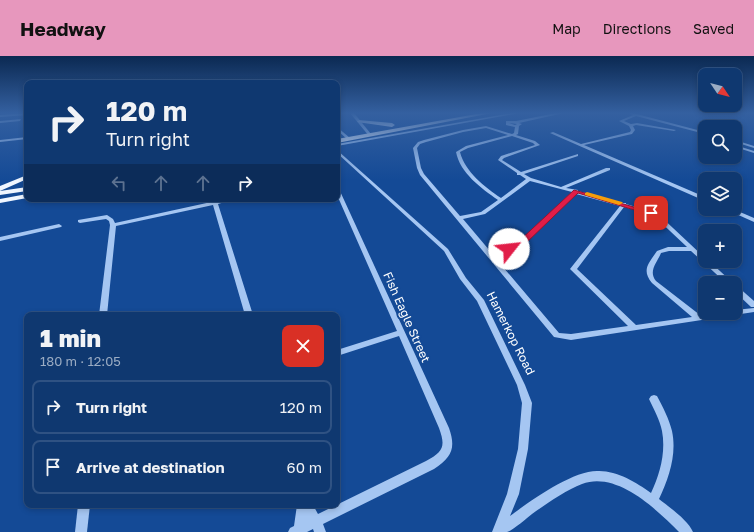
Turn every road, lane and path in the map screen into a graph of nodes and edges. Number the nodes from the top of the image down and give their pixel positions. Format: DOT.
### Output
graph roads {
  1 [pos="344,135"];
  2 [pos="369,135"];
  3 [pos="392,135"];
  4 [pos="444,135"];
  5 [pos="513,135"];
  6 [pos="557,135"];
  7 [pos="622,135"];
  8 [pos="24,138"];
  9 [pos="349,139"];
  10 [pos="340,140"];
  11 [pos="0,141"];
  12 [pos="340,144"];
  13 [pos="742,144"];
  14 [pos="581,145"];
  15 [pos="754,147"];
  16 [pos="742,148"];
  17 [pos="754,152"];
  18 [pos="340,154"];
  19 [pos="577,155"];
  20 [pos="608,169"];
  21 [pos="519,174"];
  22 [pos="24,179"];
  23 [pos="529,179"];
  24 [pos="562,188"];
  25 [pos="0,189"];
  26 [pos="24,191"];
  27 [pos="576,191"];
  28 [pos="24,192"];
  29 [pos="0,193"];
  30 [pos="340,196"];
  31 [pos="698,196"];
  32 [pos="501,200"];
  33 [pos="0,201"];
  34 [pos="219,202"];
  35 [pos="215,203"];
  36 [pos="624,204"];
  37 [pos="742,215"];
  38 [pos="460,218"];
  39 [pos="754,220"];
  40 [pos="80,221"];
  41 [pos="113,225"];
  42 [pos="59,226"];
  43 [pos="0,239"];
  44 [pos="691,249"];
  45 [pos="488,253"];
  46 [pos="698,255"];
  47 [pos="713,268"];
  48 [pos="722,276"];
  49 [pos="742,294"];
  50 [pos="754,305"];
  51 [pos="754,310"];
  52 [pos="103,312"];
  53 [pos="248,312"];
  54 [pos="742,312"];
  55 [pos="698,318"];
  56 [pos="635,328"];
  57 [pos="401,332"];
  58 [pos="340,351"];
  59 [pos="654,399"];
  60 [pos="653,500"];
  61 [pos="84,508"];
  62 [pos="303,508"];
  63 [pos="306,508"];
  64 [pos="318,526"];
  65 [pos="297,531"];
  66 [pos="81,532"];
  67 [pos="499,532"];
  68 [pos="688,532"];
  1 -- 9 [label="street"];
  2 -- 9 [label="main road"];
  3 -- 12 [label="street"];
  4 -- 38 [label="street"];
  5 -- 21 [label="street"];
  5 -- 32 [label="street"];
  6 -- 14 [label="street"];
  7 -- 14 [label="street"];
  8 -- 11 [label="street"];
  9 -- 10 [label="main road"];
  13 -- 15 [label="street"];
  14 -- 31 [label="street"];
  16 -- 17 [label="street"];
  18 -- 67 [label="street, Hamerkop Road"];
  19 -- 21 [label="street"];
  20 -- 24 [label="street"];
  21 -- 23 [label="street"];
  22 -- 25 [label="main road"];
  23 -- 24 [label="street"];
  23 -- 32 [label="street"];
  24 -- 27 [label="street"];
  26 -- 29 [label="main road"];
  27 -- 36 [label="street"];
  27 -- 45 [label="street"];
  28 -- 33 [label="main road"];
  30 -- 57 [label="street, Fish Eagle Street"];
  32 -- 38 [label="street"];
  34 -- 35 [label="street"];
  35 -- 41 [label="street"];
  35 -- 53 [label="street"];
  36 -- 44 [label="street"];
  36 -- 56 [label="street"];
  37 -- 39 [label="street"];
  38 -- 45 [label="street"];
  40 -- 41 [label="street"];
  41 -- 52 [label="street"];
  42 -- 43 [label="street"];
  44 -- 46 [label="street"];
  44 -- 55 [label="street"];
  45 -- 56 [label="street"];
  47 -- 48 [label="street"];
  49 -- 50 [label="street"];
  51 -- 54 [label="street"];
  55 -- 56 [label="street"];
  57 -- 58 [label="street"];
  57 -- 64 [label="street, Fish Eagle Street"];
  59 -- 60 [label="street"];
  60 -- 67 [label="street"];
  60 -- 68 [label="street"];
  61 -- 66 [label="street"];
  62 -- 65 [label="street"];
  63 -- 64 [label="street"];
  64 -- 65 [label="street"];
}
